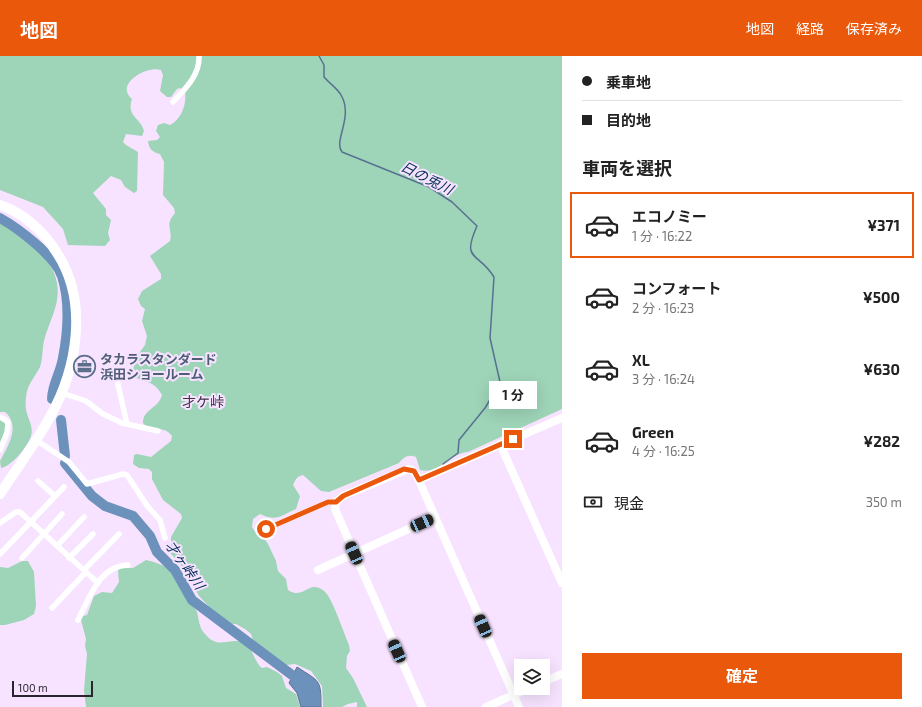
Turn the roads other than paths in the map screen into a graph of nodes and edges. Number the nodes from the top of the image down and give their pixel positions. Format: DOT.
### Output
graph roads {
  1 [pos="199,56"];
  2 [pos="174,102"];
  3 [pos="0,205"];
  4 [pos="116,376"];
  5 [pos="62,393"];
  6 [pos="0,417"];
  7 [pos="562,418"];
  8 [pos="127,424"];
  9 [pos="158,432"];
  10 [pos="36,440"];
  11 [pos="500,444"];
  12 [pos="0,450"];
  13 [pos="17,468"];
  14 [pos="419,480"];
  15 [pos="38,481"];
  16 [pos="64,487"];
  17 [pos="0,488"];
  18 [pos="0,494"];
  19 [pos="55,496"];
  20 [pos="336,502"];
  21 [pos="62,514"];
  22 [pos="84,517"];
  23 [pos="435,517"];
  24 [pos="31,522"];
  25 [pos="0,523"];
  26 [pos="266,529"];
  27 [pos="44,534"];
  28 [pos="93,534"];
  29 [pos="119,534"];
  30 [pos="165,538"];
  31 [pos="57,546"];
  32 [pos="354,553"];
  33 [pos="0,554"];
  34 [pos="22,558"];
  35 [pos="70,558"];
  36 [pos="128,565"];
  37 [pos="318,570"];
  38 [pos="85,571"];
  39 [pos="98,583"];
  40 [pos="562,583"];
  41 [pos="52,608"];
  42 [pos="78,620"];
  43 [pos="562,674"];
  44 [pos="550,679"];
  45 [pos="514,695"];
  46 [pos="422,707"];
  47 [pos="486,707"];
  48 [pos="519,707"];
  1 -- 2 [label="street"];
  3 -- 5 [label="highway"];
  4 -- 8 [label="street"];
  5 -- 8 [label="street"];
  5 -- 10 [label="highway"];
  6 -- 12 [label="street"];
  7 -- 11 [label="street"];
  8 -- 9 [label="street"];
  10 -- 13 [label="highway"];
  10 -- 30 [label="street"];
  11 -- 14 [label="street"];
  11 -- 40 [label="street"];
  13 -- 17 [label="highway"];
  13 -- 18 [label="highway"];
  14 -- 20 [label="street"];
  14 -- 23 [label="street"];
  15 -- 19 [label="street"];
  16 -- 19 [label="street"];
  19 -- 24 [label="street"];
  20 -- 26 [label="street"];
  20 -- 32 [label="street"];
  21 -- 27 [label="street"];
  22 -- 31 [label="street"];
  23 -- 32 [label="street"];
  23 -- 45 [label="street"];
  24 -- 25 [label="street"];
  24 -- 27 [label="street"];
  24 -- 33 [label="street"];
  27 -- 31 [label="street"];
  27 -- 34 [label="street"];
  28 -- 35 [label="street"];
  29 -- 38 [label="street"];
  31 -- 35 [label="street"];
  32 -- 37 [label="street"];
  32 -- 46 [label="street"];
  35 -- 38 [label="street"];
  36 -- 39 [label="street"];
  38 -- 39 [label="street"];
  38 -- 41 [label="street"];
  39 -- 42 [label="street"];
  43 -- 44 [label="street"];
  45 -- 47 [label="street"];
  45 -- 48 [label="street"];
}
